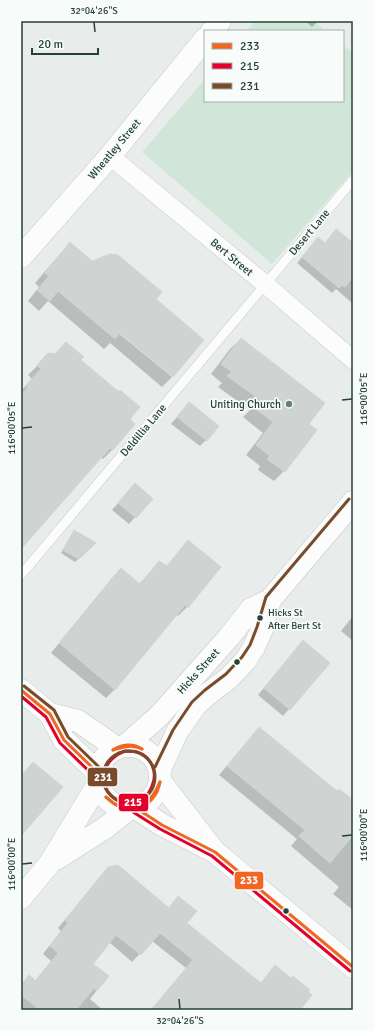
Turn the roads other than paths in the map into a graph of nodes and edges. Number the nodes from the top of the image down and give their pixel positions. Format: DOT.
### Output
graph roads {
  1 [pos="220,21"];
  2 [pos="213,30"];
  3 [pos="204,40"];
  4 [pos="110,156"];
  5 [pos="353,180"];
  6 [pos="21,257"];
  7 [pos="265,284"];
  8 [pos="353,360"];
  9 [pos="353,502"];
  10 [pos="21,575"];
  11 [pos="270,600"];
  12 [pos="21,690"];
  13 [pos="50,714"];
  14 [pos="121,747"];
  15 [pos="160,775"];
  16 [pos="98,778"];
  17 [pos="132,808"];
  18 [pos="215,852"];
  19 [pos="50,863"];
  20 [pos="21,898"];
  21 [pos="353,967"];
  1 -- 2 [label="main road"];
  3 -- 4 [label="main road, Wheatley Street"];
  4 -- 6 [label="main road, Wheatley Street"];
  4 -- 7 [label="street, Bert Street"];
  5 -- 7 [label="lane, Desert Lane"];
  7 -- 8 [label="street, Bert Street"];
  7 -- 10 [label="lane, Deldillia Lane"];
  9 -- 11 [label="main road, Hicks Street"];
  11 -- 14 [label="main road, Hicks Street"];
  11 -- 15 [label="main road, Hicks Street"];
  12 -- 13 [label="main road"];
  13 -- 14 [label="main road"];
  13 -- 16 [label="main road"];
  14 -- 15 [label="main road"];
  14 -- 16 [label="main road"];
  15 -- 17 [label="main road"];
  15 -- 18 [label="main road"];
  16 -- 17 [label="main road"];
  16 -- 19 [label="main road"];
  17 -- 18 [label="main road"];
  17 -- 19 [label="main road"];
  18 -- 21 [label="main road"];
  19 -- 20 [label="main road"];
}
